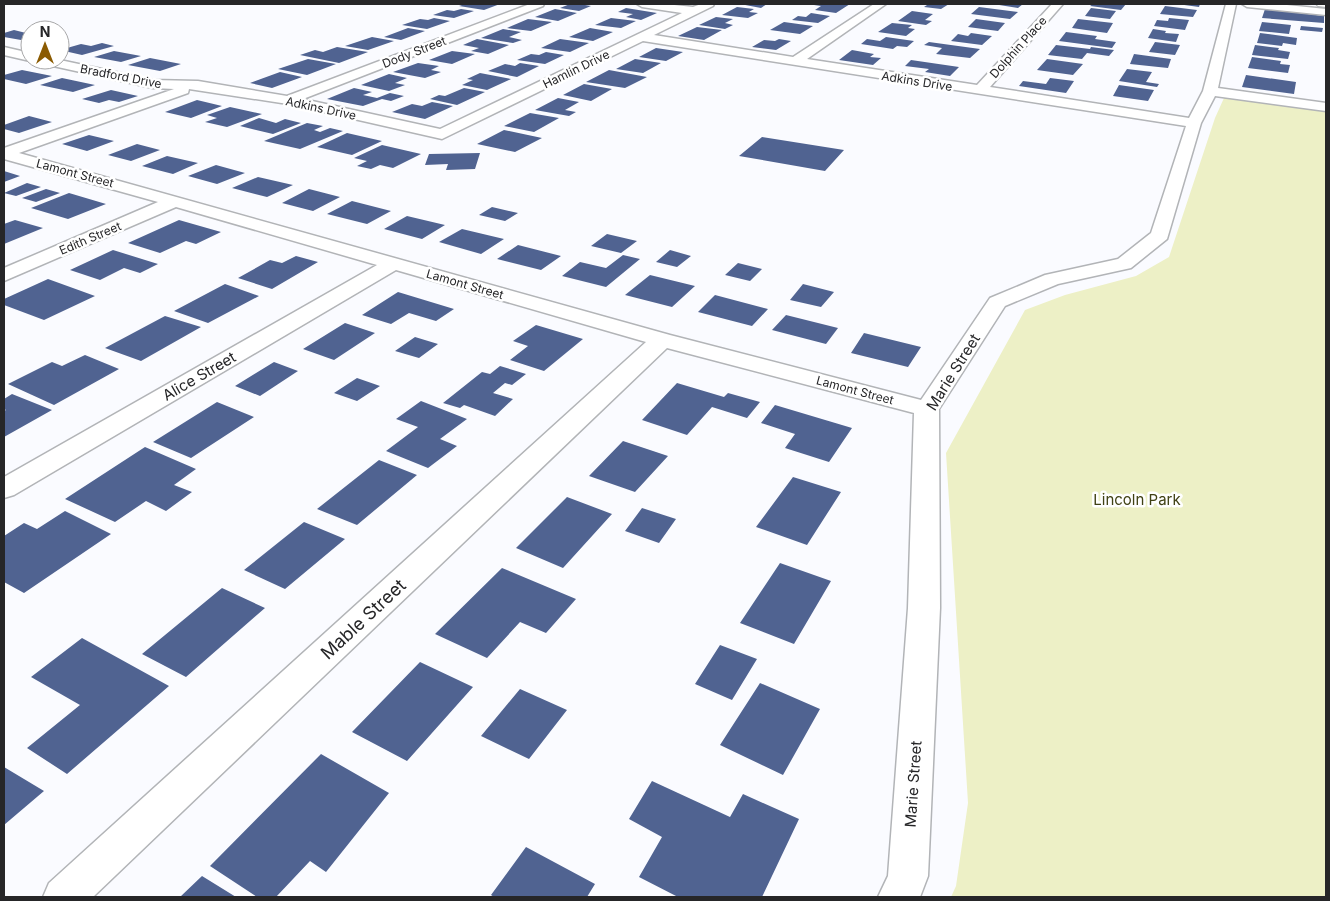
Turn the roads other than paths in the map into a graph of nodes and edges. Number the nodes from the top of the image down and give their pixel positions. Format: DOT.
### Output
graph roads {
  1 [pos="539,4"];
  2 [pos="642,4"];
  3 [pos="709,4"];
  4 [pos="881,4"];
  5 [pos="1058,4"];
  6 [pos="1231,4"];
  7 [pos="1247,4"];
  8 [pos="1322,4"];
  9 [pos="1326,4"];
  10 [pos="695,11"];
  11 [pos="1326,12"];
  12 [pos="641,38"];
  13 [pos="4,51"];
  14 [pos="20,55"];
  15 [pos="794,62"];
  16 [pos="70,66"];
  17 [pos="198,85"];
  18 [pos="979,91"];
  19 [pos="1210,91"];
  20 [pos="288,100"];
  21 [pos="1326,107"];
  22 [pos="1194,123"];
  23 [pos="442,134"];
  24 [pos="4,153"];
  25 [pos="176,201"];
  26 [pos="393,264"];
  27 [pos="4,275"];
  28 [pos="662,340"];
  29 [pos="927,409"];
  30 [pos="4,489"];
  31 [pos="64,897"];
  32 [pos="899,897"];
  1 -- 20 [label="street, Dody Street"];
  2 -- 10 [label="street"];
  3 -- 10 [label="street, Hamlin Drive"];
  4 -- 15 [label="street"];
  5 -- 18 [label="street, Dolphin Place"];
  6 -- 19 [label="street, Marie Street"];
  7 -- 11 [label="street"];
  8 -- 9 [label="main road"];
  10 -- 12 [label="street, Hamlin Drive"];
  12 -- 15 [label="street, Adkins Drive"];
  12 -- 23 [label="street, Hamlin Drive"];
  13 -- 14 [label="street"];
  15 -- 18 [label="street, Adkins Drive"];
  16 -- 17 [label="street, Bradford Drive"];
  17 -- 20 [label="street, Adkins Drive"];
  17 -- 24 [label="street"];
  18 -- 22 [label="street, Adkins Drive"];
  19 -- 21 [label="street"];
  19 -- 22 [label="street, Marie Street"];
  20 -- 23 [label="street, Adkins Drive"];
  22 -- 29 [label="street, Marie Street"];
  24 -- 25 [label="street, Lamont Street"];
  25 -- 26 [label="street, Lamont Street"];
  25 -- 27 [label="street, Edith Street"];
  26 -- 28 [label="street, Lamont Street"];
  26 -- 30 [label="street, Alice Street"];
  28 -- 29 [label="street, Lamont Street"];
  28 -- 31 [label="street, Mable Street"];
  29 -- 32 [label="street, Marie Street"];
}
